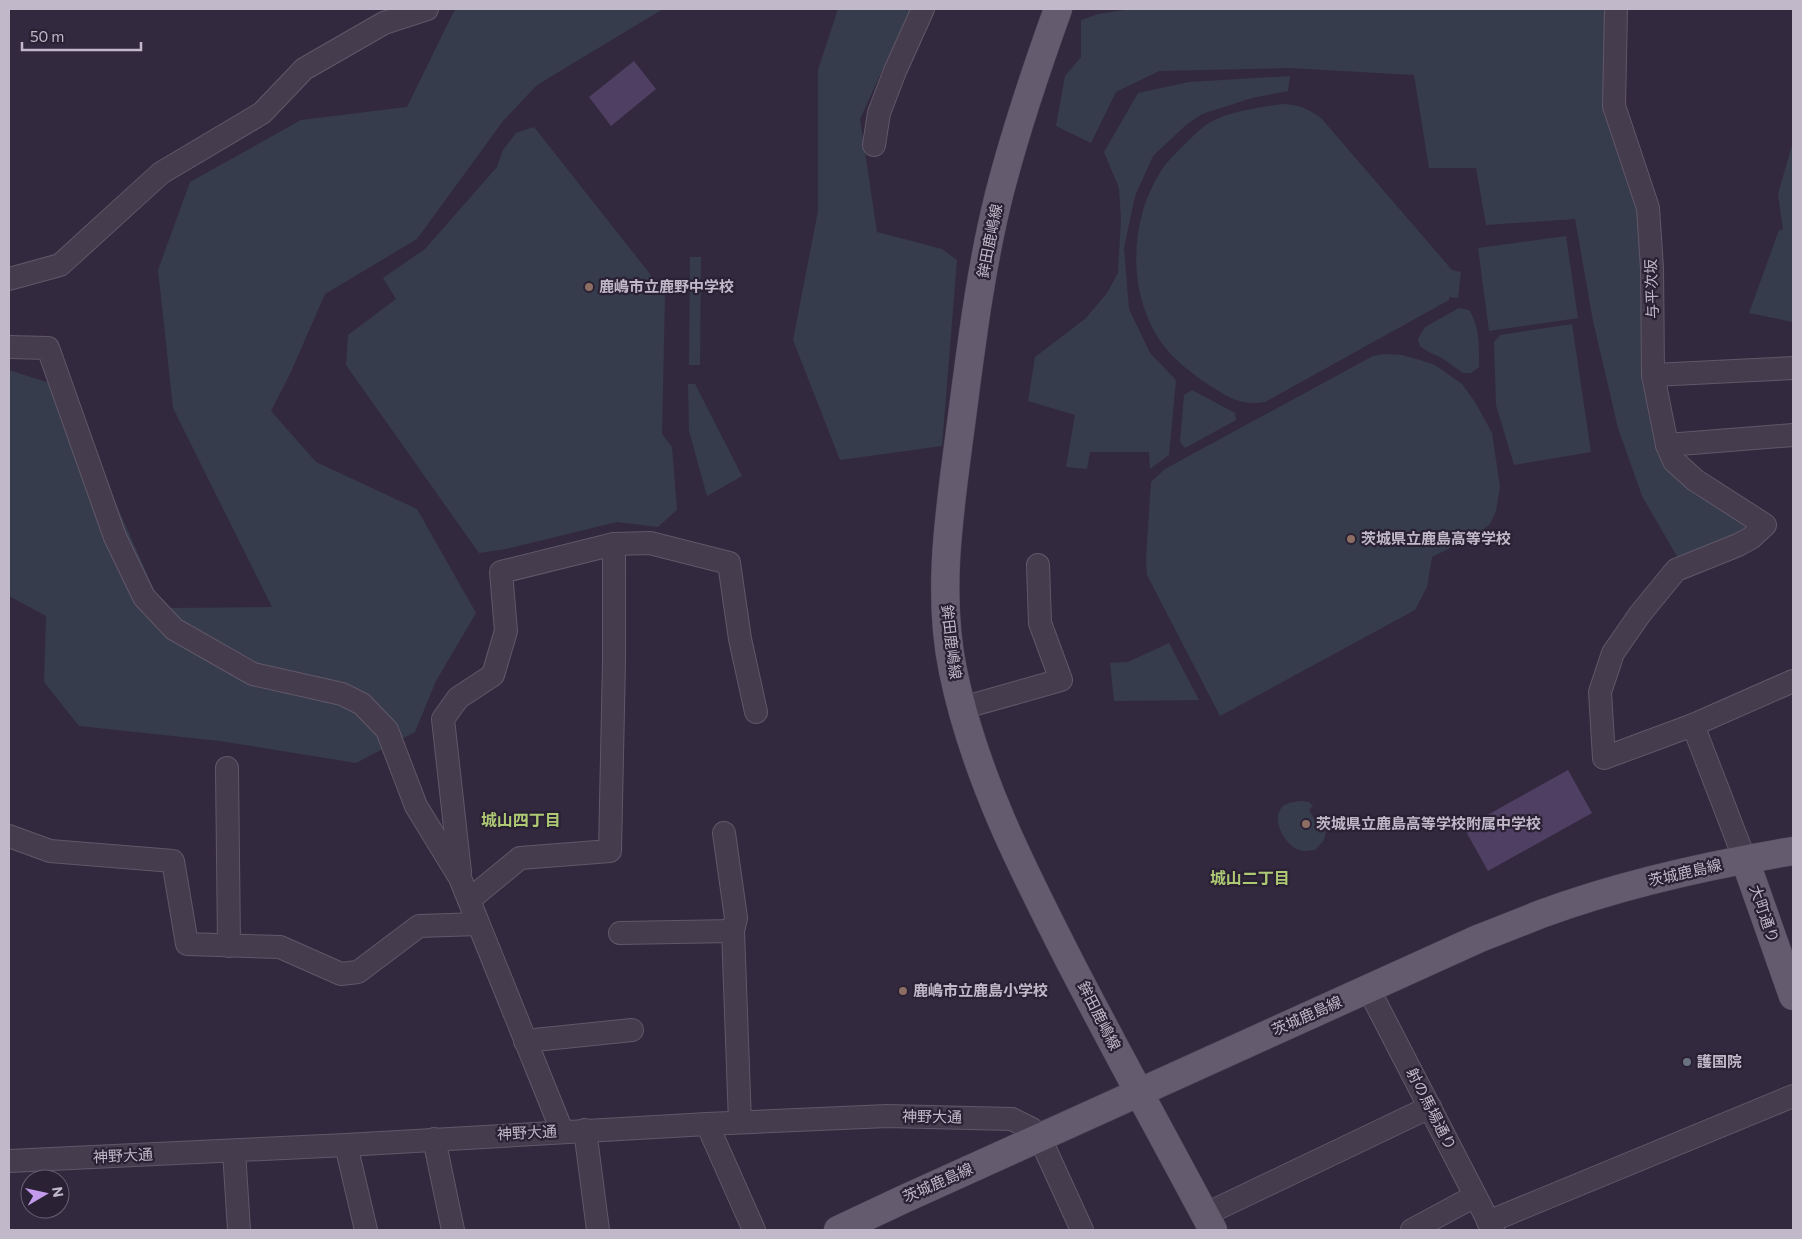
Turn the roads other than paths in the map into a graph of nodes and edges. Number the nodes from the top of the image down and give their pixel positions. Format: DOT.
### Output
graph roads {
  1 [pos="427,9"];
  2 [pos="923,9"];
  3 [pos="1058,9"];
  4 [pos="1616,9"];
  5 [pos="380,16"];
  6 [pos="874,145"];
  7 [pos="9,279"];
  8 [pos="9,347"];
  9 [pos="1793,368"];
  10 [pos="1653,375"];
  11 [pos="1793,435"];
  12 [pos="1667,445"];
  13 [pos="614,544"];
  14 [pos="1038,565"];
  15 [pos="1793,681"];
  16 [pos="962,708"];
  17 [pos="756,712"];
  18 [pos="1693,725"];
  19 [pos="227,768"];
  20 [pos="724,833"];
  21 [pos="9,836"];
  22 [pos="1793,850"];
  23 [pos="1746,860"];
  24 [pos="460,878"];
  25 [pos="469,900"];
  26 [pos="478,924"];
  27 [pos="733,931"];
  28 [pos="620,933"];
  29 [pos="228,946"];
  30 [pos="1368,988"];
  31 [pos="1793,996"];
  32 [pos="632,1030"];
  33 [pos="525,1041"];
  34 [pos="1138,1094"];
  35 [pos="1793,1096"];
  36 [pos="1430,1107"];
  37 [pos="740,1122"];
  38 [pos="707,1124"];
  39 [pos="585,1130"];
  40 [pos="562,1131"];
  41 [pos="1040,1138"];
  42 [pos="434,1139"];
  43 [pos="346,1145"];
  44 [pos="234,1151"];
  45 [pos="9,1162"];
  46 [pos="1475,1196"];
  47 [pos="1208,1223"];
  48 [pos="1490,1226"];
  49 [pos="239,1230"];
  50 [pos="366,1230"];
  51 [pos="453,1230"];
  52 [pos="598,1230"];
  53 [pos="754,1230"];
  54 [pos="838,1230"];
  55 [pos="1082,1230"];
  56 [pos="1412,1230"];
  1 -- 5 [label="street"];
  2 -- 6 [label="street"];
  3 -- 16 [label="main road, 鉾田鹿嶋線"];
  4 -- 10 [label="street, 与平次坂"];
  5 -- 7 [label="street"];
  8 -- 24 [label="street"];
  9 -- 10 [label="street"];
  10 -- 12 [label="street, 与平次坂"];
  11 -- 12 [label="street"];
  12 -- 18 [label="street, 与平次坂"];
  13 -- 17 [label="street"];
  13 -- 24 [label="street"];
  13 -- 25 [label="street"];
  14 -- 16 [label="street"];
  15 -- 18 [label="street"];
  16 -- 34 [label="main road, 鉾田鹿嶋線"];
  18 -- 23 [label="street"];
  19 -- 29 [label="street"];
  20 -- 27 [label="street"];
  21 -- 29 [label="street"];
  22 -- 23 [label="main road, 茨城鹿島線"];
  23 -- 30 [label="main road, 茨城鹿島線"];
  23 -- 31 [label="main road, 大町通り"];
  24 -- 25 [label="street"];
  25 -- 26 [label="street"];
  26 -- 29 [label="street"];
  26 -- 33 [label="street"];
  27 -- 28 [label="street"];
  27 -- 37 [label="street"];
  30 -- 34 [label="main road, 茨城鹿島線"];
  30 -- 36 [label="street, 射の馬場通り"];
  32 -- 33 [label="street"];
  33 -- 40 [label="street"];
  34 -- 41 [label="main road, 茨城鹿島線"];
  34 -- 47 [label="main road, 鉾田鹿嶋線"];
  35 -- 48 [label="street"];
  36 -- 46 [label="street, 射の馬場通り"];
  36 -- 47 [label="street"];
  37 -- 38 [label="street, 神野大通"];
  37 -- 41 [label="street, 神野大通"];
  38 -- 39 [label="street, 神野大通"];
  38 -- 53 [label="street"];
  39 -- 40 [label="street, 神野大通"];
  39 -- 52 [label="street"];
  40 -- 42 [label="street, 神野大通"];
  41 -- 54 [label="main road, 茨城鹿島線"];
  41 -- 55 [label="street"];
  42 -- 43 [label="street, 神野大通"];
  42 -- 51 [label="street"];
  43 -- 44 [label="street, 神野大通"];
  43 -- 50 [label="street"];
  44 -- 45 [label="street, 神野大通"];
  44 -- 49 [label="street"];
  46 -- 48 [label="street, 射の馬場通り"];
  46 -- 56 [label="street"];
}
